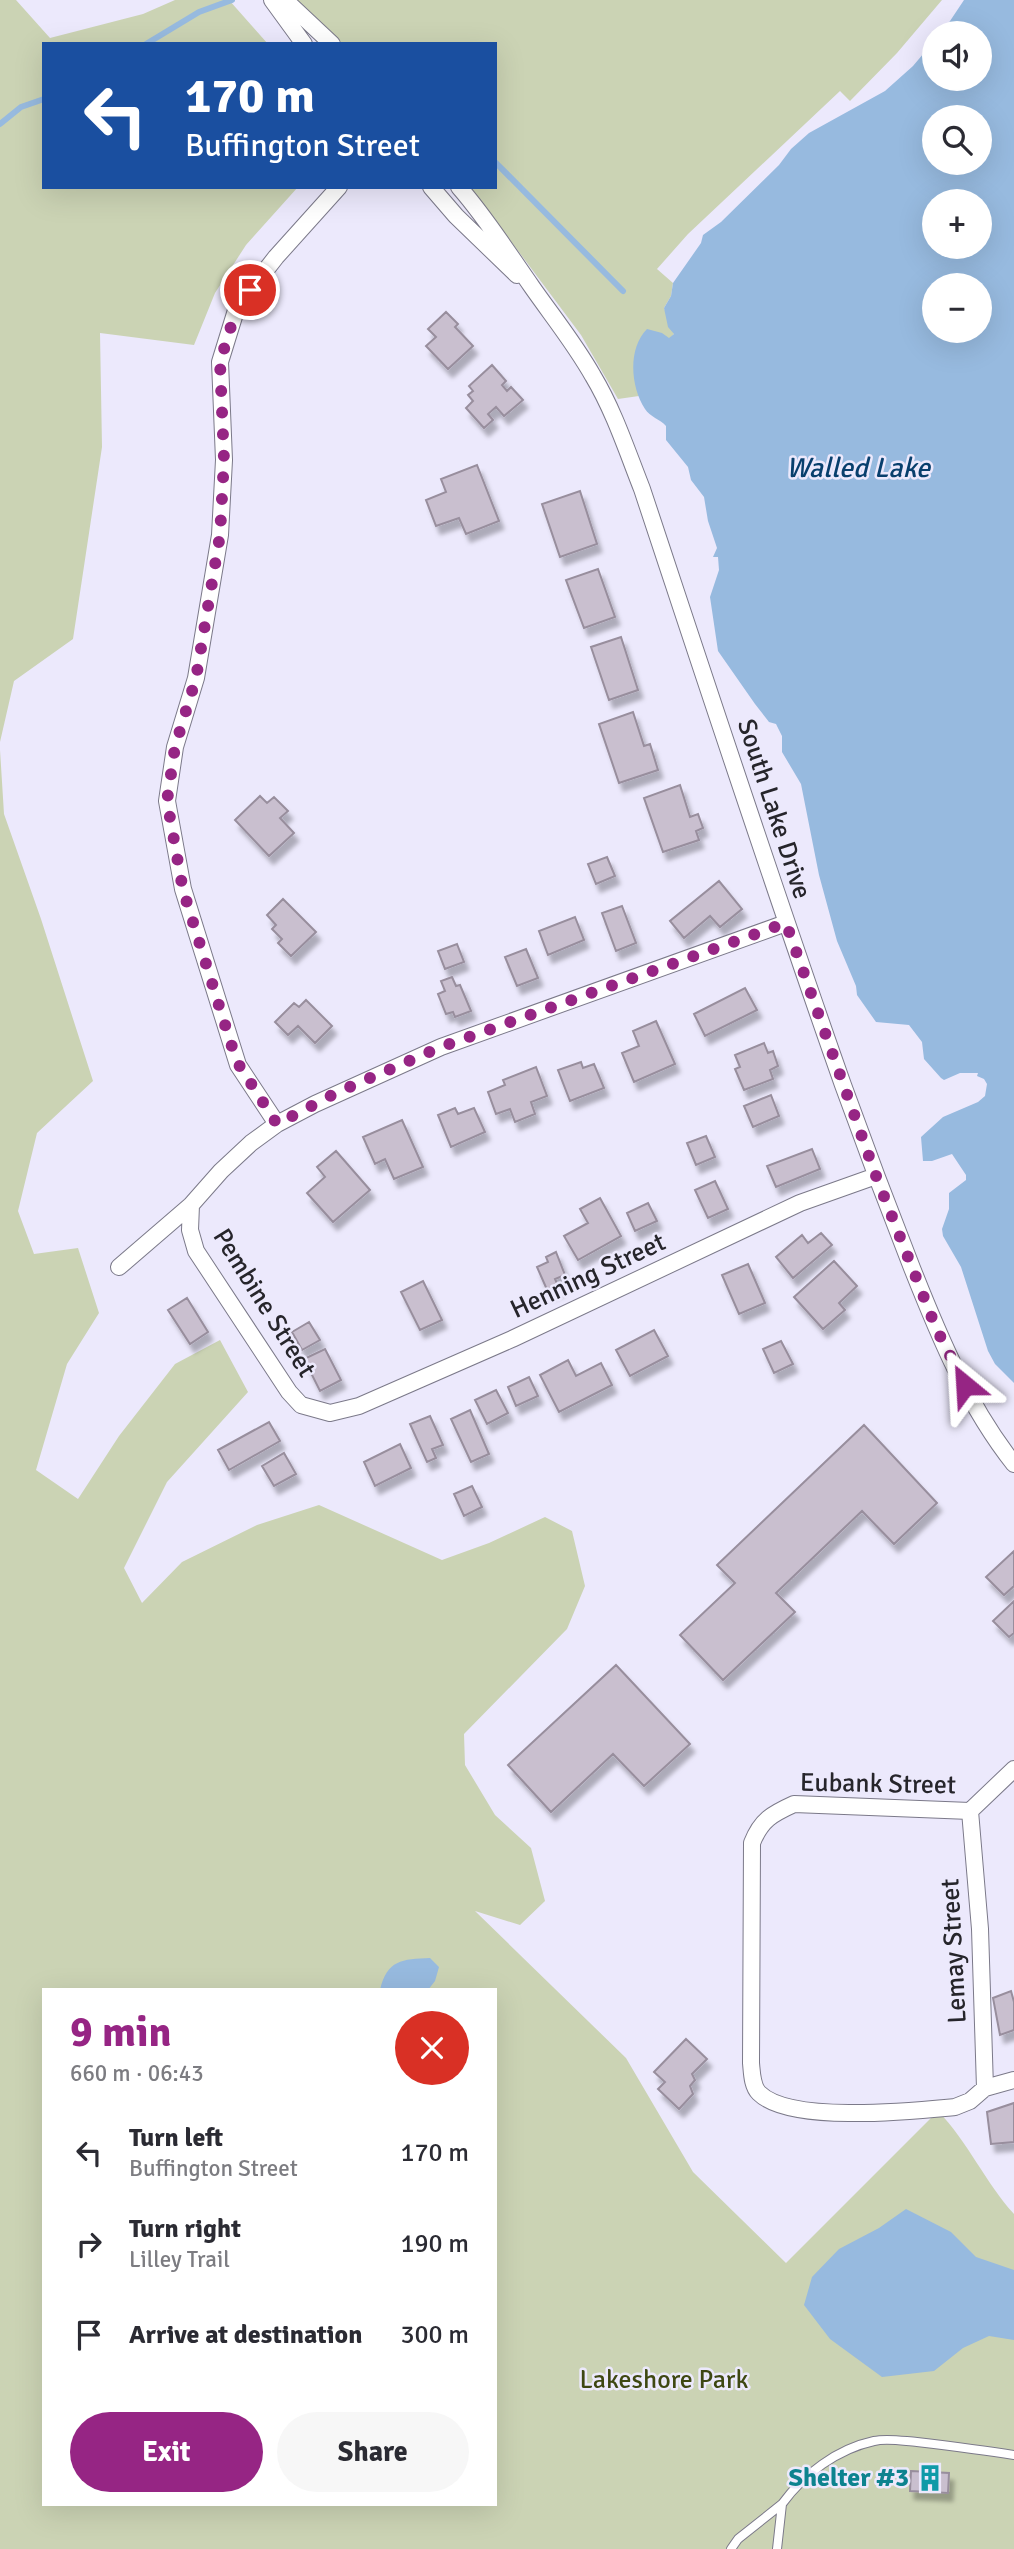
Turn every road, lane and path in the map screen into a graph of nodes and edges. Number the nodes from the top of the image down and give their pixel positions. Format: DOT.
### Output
graph roads {
  1 [pos="272,0"];
  2 [pos="285,0"];
  3 [pos="303,42"];
  4 [pos="330,42"];
  5 [pos="337,189"];
  6 [pos="433,189"];
  7 [pos="461,189"];
  8 [pos="532,288"];
  9 [pos="786,923"];
  10 [pos="277,1124"];
  11 [pos="876,1176"];
  12 [pos="191,1205"];
  13 [pos="119,1267"];
  14 [pos="320,1410"];
  15 [pos="1014,1464"];
  16 [pos="1014,1769"];
  17 [pos="970,1811"];
  18 [pos="1014,2080"];
  19 [pos="985,2088"];
  20 [pos="1014,2455"];
  21 [pos="782,2504"];
  22 [pos="731,2549"];
  23 [pos="777,2549"];
  1 -- 3 [label="street"];
  2 -- 4 [label="street"];
  5 -- 10 [label="street"];
  6 -- 8 [label="street, South Lake Drive"];
  7 -- 8 [label="street, South Lake Drive"];
  8 -- 9 [label="street, South Lake Drive"];
  9 -- 10 [label="street"];
  9 -- 11 [label="street, South Lake Drive"];
  10 -- 12 [label="street"];
  11 -- 14 [label="street, Henning Street"];
  11 -- 15 [label="street, South Lake Drive"];
  12 -- 13 [label="street"];
  12 -- 14 [label="street, Pembine Street"];
  16 -- 17 [label="street, Eubank Street"];
  17 -- 19 [label="street, Lemay Street"];
  17 -- 19 [label="street, Eubank Street"];
  18 -- 19 [label="street"];
  20 -- 21 [label="lane"];
  21 -- 22 [label="lane"];
  21 -- 23 [label="lane"];
}
